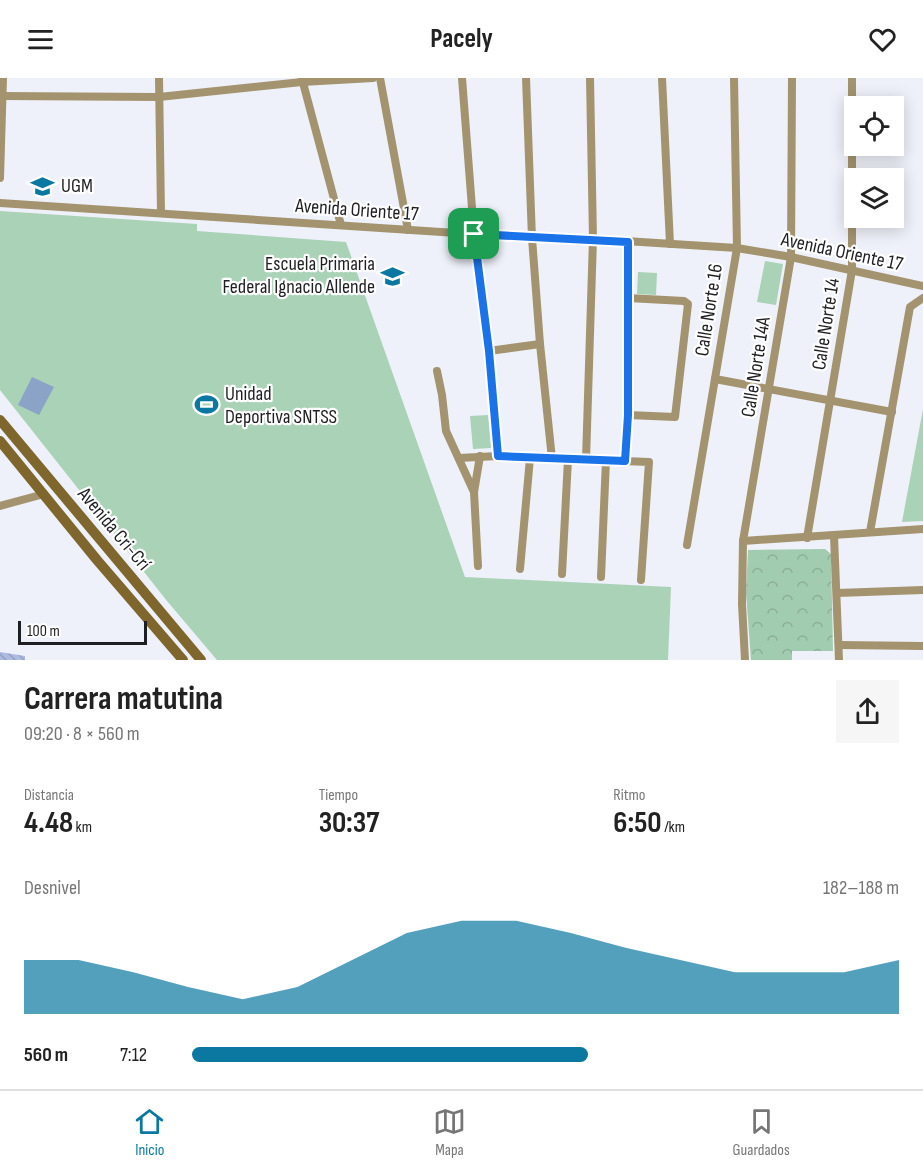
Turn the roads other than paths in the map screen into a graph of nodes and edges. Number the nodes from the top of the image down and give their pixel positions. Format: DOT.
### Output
graph roads {
  1 [pos="3,78"];
  2 [pos="159,78"];
  3 [pos="373,78"];
  4 [pos="380,78"];
  5 [pos="462,78"];
  6 [pos="526,78"];
  7 [pos="590,78"];
  8 [pos="662,78"];
  9 [pos="734,78"];
  10 [pos="792,78"];
  11 [pos="852,78"];
  12 [pos="302,80"];
  13 [pos="1,96"];
  14 [pos="159,97"];
  15 [pos="0,178"];
  16 [pos="0,203"];
  17 [pos="161,213"];
  18 [pos="341,225"];
  19 [pos="408,230"];
  20 [pos="474,234"];
  21 [pos="532,238"];
  22 [pos="593,239"];
  23 [pos="628,242"];
  24 [pos="670,244"];
  25 [pos="736,248"];
  26 [pos="791,257"];
  27 [pos="852,270"];
  28 [pos="923,286"];
  29 [pos="628,298"];
  30 [pos="923,298"];
  31 [pos="540,344"];
  32 [pos="489,351"];
  33 [pos="437,371"];
  34 [pos="715,379"];
  35 [pos="770,388"];
  36 [pos="831,399"];
  37 [pos="892,412"];
  38 [pos="628,415"];
  39 [pos="0,420"];
  40 [pos="0,441"];
  41 [pos="480,456"];
  42 [pos="498,456"];
  43 [pos="459,458"];
  44 [pos="530,458"];
  45 [pos="552,459"];
  46 [pos="568,459"];
  47 [pos="586,460"];
  48 [pos="606,460"];
  49 [pos="625,461"];
  50 [pos="474,492"];
  51 [pos="44,494"];
  52 [pos="0,506"];
  53 [pos="923,529"];
  54 [pos="870,532"];
  55 [pos="834,536"];
  56 [pos="807,538"];
  57 [pos="743,542"];
  58 [pos="687,545"];
  59 [pos="478,566"];
  60 [pos="520,569"];
  61 [pos="562,574"];
  62 [pos="601,577"];
  63 [pos="641,580"];
  64 [pos="923,590"];
  65 [pos="837,593"];
  66 [pos="130,597"];
  67 [pos="159,612"];
  68 [pos="839,645"];
  69 [pos="923,646"];
  70 [pos="183,660"];
  71 [pos="201,660"];
  72 [pos="746,660"];
  73 [pos="839,660"];
  1 -- 13 [label="street"];
  2 -- 14 [label="street"];
  3 -- 12 [label="street"];
  4 -- 19 [label="street"];
  5 -- 20 [label="street"];
  6 -- 21 [label="street"];
  7 -- 22 [label="street"];
  8 -- 24 [label="street"];
  9 -- 25 [label="street, Calle Norte 16"];
  10 -- 26 [label="street, Calle Norte 14A"];
  11 -- 27 [label="street, Calle Norte 14"];
  12 -- 14 [label="street"];
  12 -- 18 [label="street"];
  13 -- 14 [label="street"];
  13 -- 15 [label="street"];
  14 -- 17 [label="street"];
  16 -- 17 [label="street, Avenida Oriente 17"];
  17 -- 18 [label="street, Avenida Oriente 17"];
  18 -- 19 [label="street, Avenida Oriente 17"];
  19 -- 20 [label="street, Avenida Oriente 17"];
  20 -- 21 [label="street, Avenida Oriente 17"];
  20 -- 32 [label="street"];
  21 -- 22 [label="street, Avenida Oriente 17"];
  21 -- 31 [label="street"];
  22 -- 23 [label="street, Avenida Oriente 17"];
  22 -- 47 [label="street"];
  23 -- 24 [label="street, Avenida Oriente 17"];
  23 -- 29 [label="street"];
  24 -- 25 [label="street, Avenida Oriente 17"];
  25 -- 26 [label="street, Avenida Oriente 17"];
  25 -- 34 [label="street, Calle Norte 16"];
  26 -- 27 [label="street, Avenida Oriente 17"];
  26 -- 35 [label="street, Calle Norte 14A"];
  27 -- 28 [label="street, Avenida Oriente 17"];
  27 -- 36 [label="street, Calle Norte 14"];
  29 -- 38 [label="street"];
  29 -- 38 [label="street"];
  30 -- 37 [label="street"];
  31 -- 32 [label="street"];
  31 -- 45 [label="street"];
  32 -- 42 [label="street"];
  33 -- 43 [label="street"];
  34 -- 35 [label="street"];
  34 -- 58 [label="street, Calle Norte 16"];
  35 -- 36 [label="street"];
  35 -- 57 [label="street, Calle Norte 14A"];
  36 -- 37 [label="street"];
  36 -- 56 [label="street, Calle Norte 14"];
  37 -- 54 [label="street"];
  38 -- 49 [label="street"];
  39 -- 67 [label="main road, Avenida Cri-Crí"];
  40 -- 51 [label="main road, Avenida Cri-Crí"];
  41 -- 42 [label="street"];
  41 -- 43 [label="street"];
  41 -- 50 [label="street"];
  42 -- 44 [label="street"];
  43 -- 50 [label="street"];
  44 -- 45 [label="street"];
  44 -- 60 [label="street"];
  45 -- 46 [label="street"];
  46 -- 47 [label="street"];
  46 -- 61 [label="street"];
  47 -- 48 [label="street"];
  48 -- 49 [label="street"];
  48 -- 62 [label="street"];
  49 -- 63 [label="street"];
  50 -- 59 [label="street"];
  51 -- 52 [label="street"];
  51 -- 66 [label="main road, Avenida Cri-Crí"];
  53 -- 54 [label="street"];
  54 -- 55 [label="street"];
  55 -- 56 [label="street"];
  55 -- 65 [label="street"];
  56 -- 57 [label="street"];
  57 -- 72 [label="street, Calle Norte 14A"];
  64 -- 65 [label="street"];
  65 -- 68 [label="street"];
  66 -- 67 [label="main road"];
  66 -- 70 [label="main road, Avenida Cri-Crí"];
  67 -- 71 [label="main road, Avenida Cri-Crí"];
  68 -- 69 [label="street"];
  68 -- 73 [label="street"];
}
